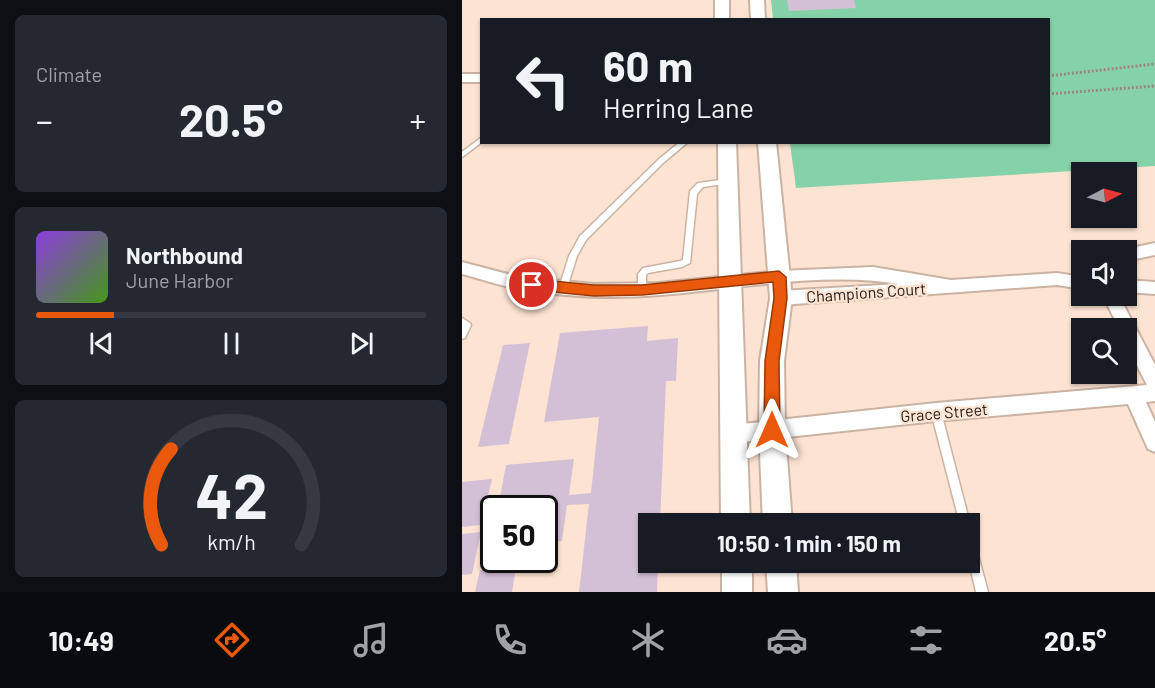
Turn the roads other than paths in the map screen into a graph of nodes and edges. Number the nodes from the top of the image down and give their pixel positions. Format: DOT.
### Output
graph roads {
  1 [pos="722,0"];
  2 [pos="757,0"];
  3 [pos="722,18"];
  4 [pos="758,18"];
  5 [pos="462,78"];
  6 [pos="480,78"];
  7 [pos="480,141"];
  8 [pos="682,144"];
  9 [pos="727,144"];
  10 [pos="767,144"];
  11 [pos="462,155"];
  12 [pos="728,181"];
  13 [pos="1155,249"];
  14 [pos="1137,253"];
  15 [pos="462,268"];
  16 [pos="1071,274"];
  17 [pos="1057,279"];
  18 [pos="1071,281"];
  19 [pos="730,282"];
  20 [pos="780,287"];
  21 [pos="1137,287"];
  22 [pos="563,288"];
  23 [pos="1155,288"];
  24 [pos="642,290"];
  25 [pos="1116,306"];
  26 [pos="462,321"];
  27 [pos="462,335"];
  28 [pos="1155,383"];
  29 [pos="1155,393"];
  30 [pos="1133,395"];
  31 [pos="936,412"];
  32 [pos="772,430"];
  33 [pos="734,434"];
  34 [pos="1155,443"];
  35 [pos="736,513"];
  36 [pos="777,513"];
  37 [pos="962,513"];
  38 [pos="737,573"];
  39 [pos="782,573"];
  40 [pos="977,573"];
  41 [pos="737,592"];
  42 [pos="783,592"];
  43 [pos="982,592"];
  1 -- 3 [label="main road"];
  2 -- 4 [label="main road"];
  5 -- 6 [label="street"];
  7 -- 11 [label="lane"];
  8 -- 22 [label="lane"];
  9 -- 12 [label="main road"];
  10 -- 20 [label="main road"];
  12 -- 19 [label="main road"];
  12 -- 24 [label="lane"];
  13 -- 14 [label="street"];
  15 -- 22 [label="street, Champions Court"];
  16 -- 17 [label="street, Champions Court"];
  17 -- 18 [label="street, Champions Court"];
  17 -- 20 [label="street, Champions Court"];
  19 -- 20 [label="street, Champions Court"];
  19 -- 24 [label="street, Champions Court"];
  19 -- 33 [label="main road"];
  20 -- 32 [label="main road"];
  21 -- 23 [label="street"];
  22 -- 24 [label="street, Champions Court"];
  25 -- 28 [label="street"];
  26 -- 27 [label="lane"];
  29 -- 30 [label="street, Grace Street"];
  30 -- 31 [label="street, Grace Street"];
  30 -- 34 [label="street"];
  31 -- 32 [label="street, Grace Street"];
  31 -- 37 [label="lane"];
  32 -- 33 [label="street, Grace Street"];
  32 -- 36 [label="main road"];
  33 -- 35 [label="main road"];
  38 -- 41 [label="main road"];
  39 -- 42 [label="main road"];
  40 -- 43 [label="lane"];
}
